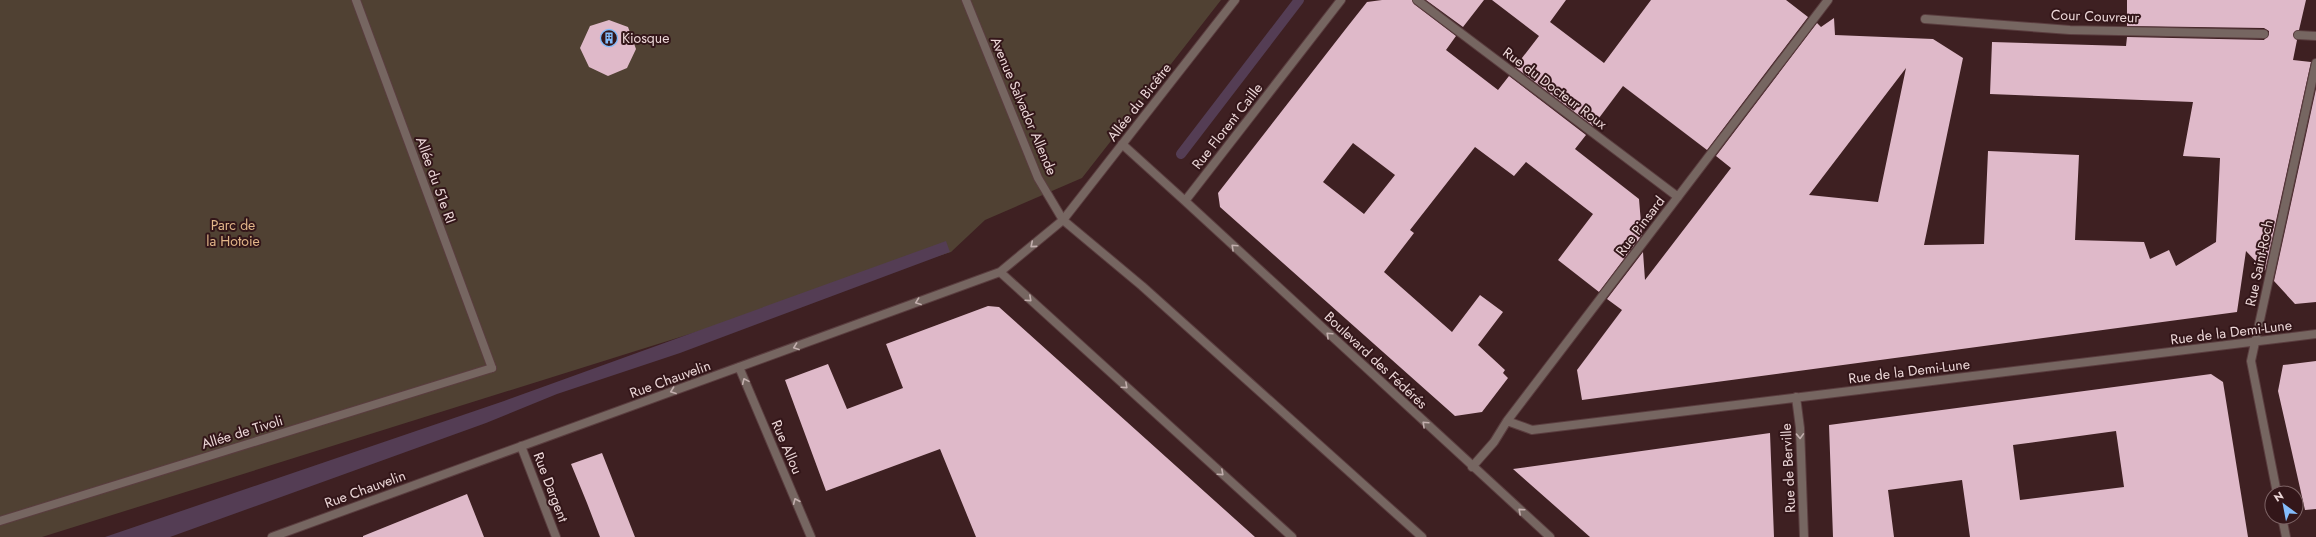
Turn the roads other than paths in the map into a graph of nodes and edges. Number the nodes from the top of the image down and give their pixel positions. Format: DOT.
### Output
graph roads {
  1 [pos="356,0"];
  2 [pos="966,0"];
  3 [pos="1235,0"];
  4 [pos="1341,0"];
  5 [pos="1417,0"];
  6 [pos="1827,0"];
  7 [pos="1925,19"];
  8 [pos="2264,34"];
  9 [pos="2298,35"];
  10 [pos="2316,36"];
  11 [pos="2316,63"];
  12 [pos="1122,144"];
  13 [pos="1678,197"];
  14 [pos="1185,201"];
  15 [pos="1063,220"];
  16 [pos="1000,272"];
  17 [pos="2316,334"];
  18 [pos="2256,342"];
  19 [pos="739,367"];
  20 [pos="492,368"];
  21 [pos="1796,397"];
  22 [pos="1507,421"];
  23 [pos="521,446"];
  24 [pos="1472,467"];
  25 [pos="2275,485"];
  26 [pos="0,521"];
  27 [pos="2284,525"];
  28 [pos="272,537"];
  29 [pos="556,537"];
  30 [pos="811,537"];
  31 [pos="1292,537"];
  32 [pos="1422,537"];
  33 [pos="1550,537"];
  34 [pos="1804,537"];
  35 [pos="2286,537"];
  1 -- 20 [label="street, Allée du 51e RI"];
  2 -- 15 [label="street, Avenue Salvador Allende"];
  3 -- 12 [label="street, Allée du Bicêtre"];
  4 -- 14 [label="street, Rue Florent Caille"];
  5 -- 13 [label="street, Rue du Docteur Roux"];
  6 -- 13 [label="street, Rue Pinsard"];
  7 -- 8 [label="street, Cour Couvreur"];
  9 -- 10 [label="street"];
  11 -- 18 [label="street, Rue Saint-Roch"];
  12 -- 14 [label="street"];
  12 -- 15 [label="street, Allée du Bicêtre"];
  13 -- 22 [label="street, Rue Pinsard"];
  24 -- 14 [label="street, Boulevard des Fédérés, one-way"];
  15 -- 16 [label="street, Rue Chauvelin, one-way"];
  15 -- 32 [label="street"];
  16 -- 19 [label="street, Rue Chauvelin, one-way"];
  16 -- 31 [label="street, one-way"];
  17 -- 18 [label="street, Rue de la Demi-Lune"];
  18 -- 21 [label="street, Rue de la Demi-Lune"];
  18 -- 25 [label="street, Rue Saint-Roch"];
  19 -- 23 [label="street, Rue Chauvelin, one-way"];
  30 -- 19 [label="street, Rue Allou, one-way"];
  20 -- 26 [label="street, Allée de Tivoli"];
  21 -- 22 [label="street, Rue de la Demi-Lune"];
  21 -- 34 [label="street, Rue de Berville, one-way"];
  22 -- 24 [label="street, Rue Pinsard"];
  23 -- 28 [label="street, Rue Chauvelin"];
  23 -- 29 [label="street, Rue Dargent"];
  33 -- 24 [label="street, Boulevard des Fédérés, one-way"];
  27 -- 35 [label="street"];
}
